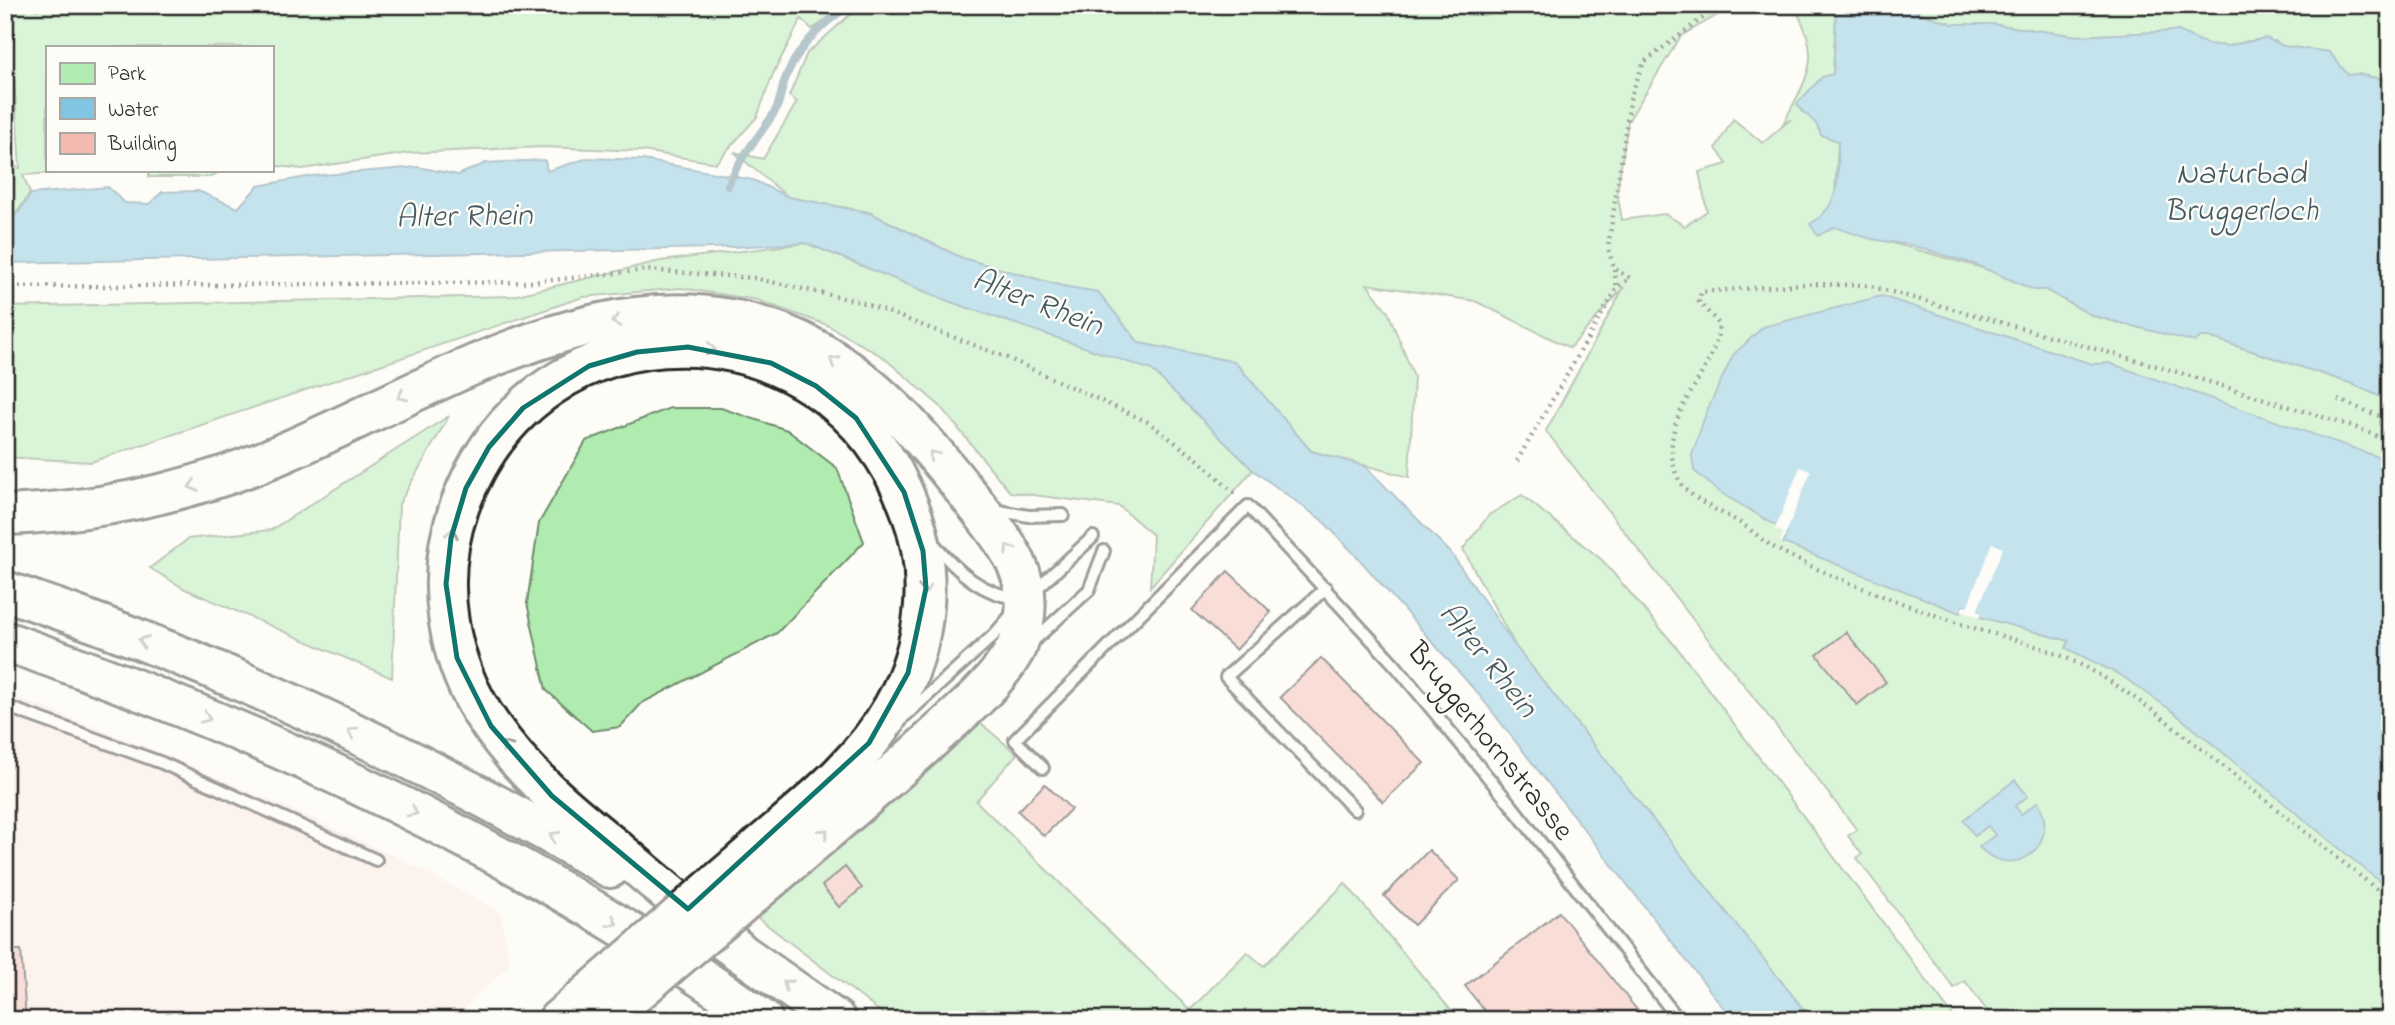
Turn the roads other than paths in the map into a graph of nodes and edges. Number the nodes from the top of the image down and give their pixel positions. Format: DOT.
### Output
graph roads {
  1 [pos="978,507"];
  2 [pos="5,515"];
  3 [pos="1063,515"];
  4 [pos="916,522"];
  5 [pos="1093,537"];
  6 [pos="1104,551"];
  7 [pos="1326,588"];
  8 [pos="5,591"];
  9 [pos="1026,598"];
  10 [pos="5,641"];
  11 [pos="998,674"];
  12 [pos="5,706"];
  13 [pos="1043,768"];
  14 [pos="838,776"];
  15 [pos="1355,810"];
  16 [pos="376,860"];
  17 [pos="759,869"];
  18 [pos="656,947"];
  19 [pos="737,949"];
  20 [pos="587,1015"];
  21 [pos="723,1020"];
  22 [pos="763,1020"];
  23 [pos="836,1020"];
  24 [pos="1679,1020"];
  1 -- 2 [label="highway, one-way"];
  1 -- 3 [label="lane"];
  9 -- 1 [label="highway, one-way"];
  4 -- 9 [label="lane"];
  4 -- 14 [label="highway, one-way"];
  19 -- 4 [label="highway, one-way"];
  5 -- 9 [label="lane"];
  6 -- 11 [label="lane"];
  7 -- 13 [label="lane, Bruggerhornstrasse"];
  7 -- 15 [label="lane"];
  7 -- 24 [label="lane, Bruggerhornstrasse"];
  19 -- 8 [label="highway, one-way"];
  9 -- 11 [label="highway"];
  9 -- 14 [label="lane"];
  10 -- 18 [label="highway, one-way"];
  17 -- 11 [label="highway, one-way"];
  12 -- 16 [label="lane"];
  14 -- 17 [label="highway"];
  17 -- 20 [label="highway, bridge"];
  18 -- 21 [label="highway"];
  18 -- 22 [label="highway"];
  23 -- 19 [label="highway, one-way"];
}
